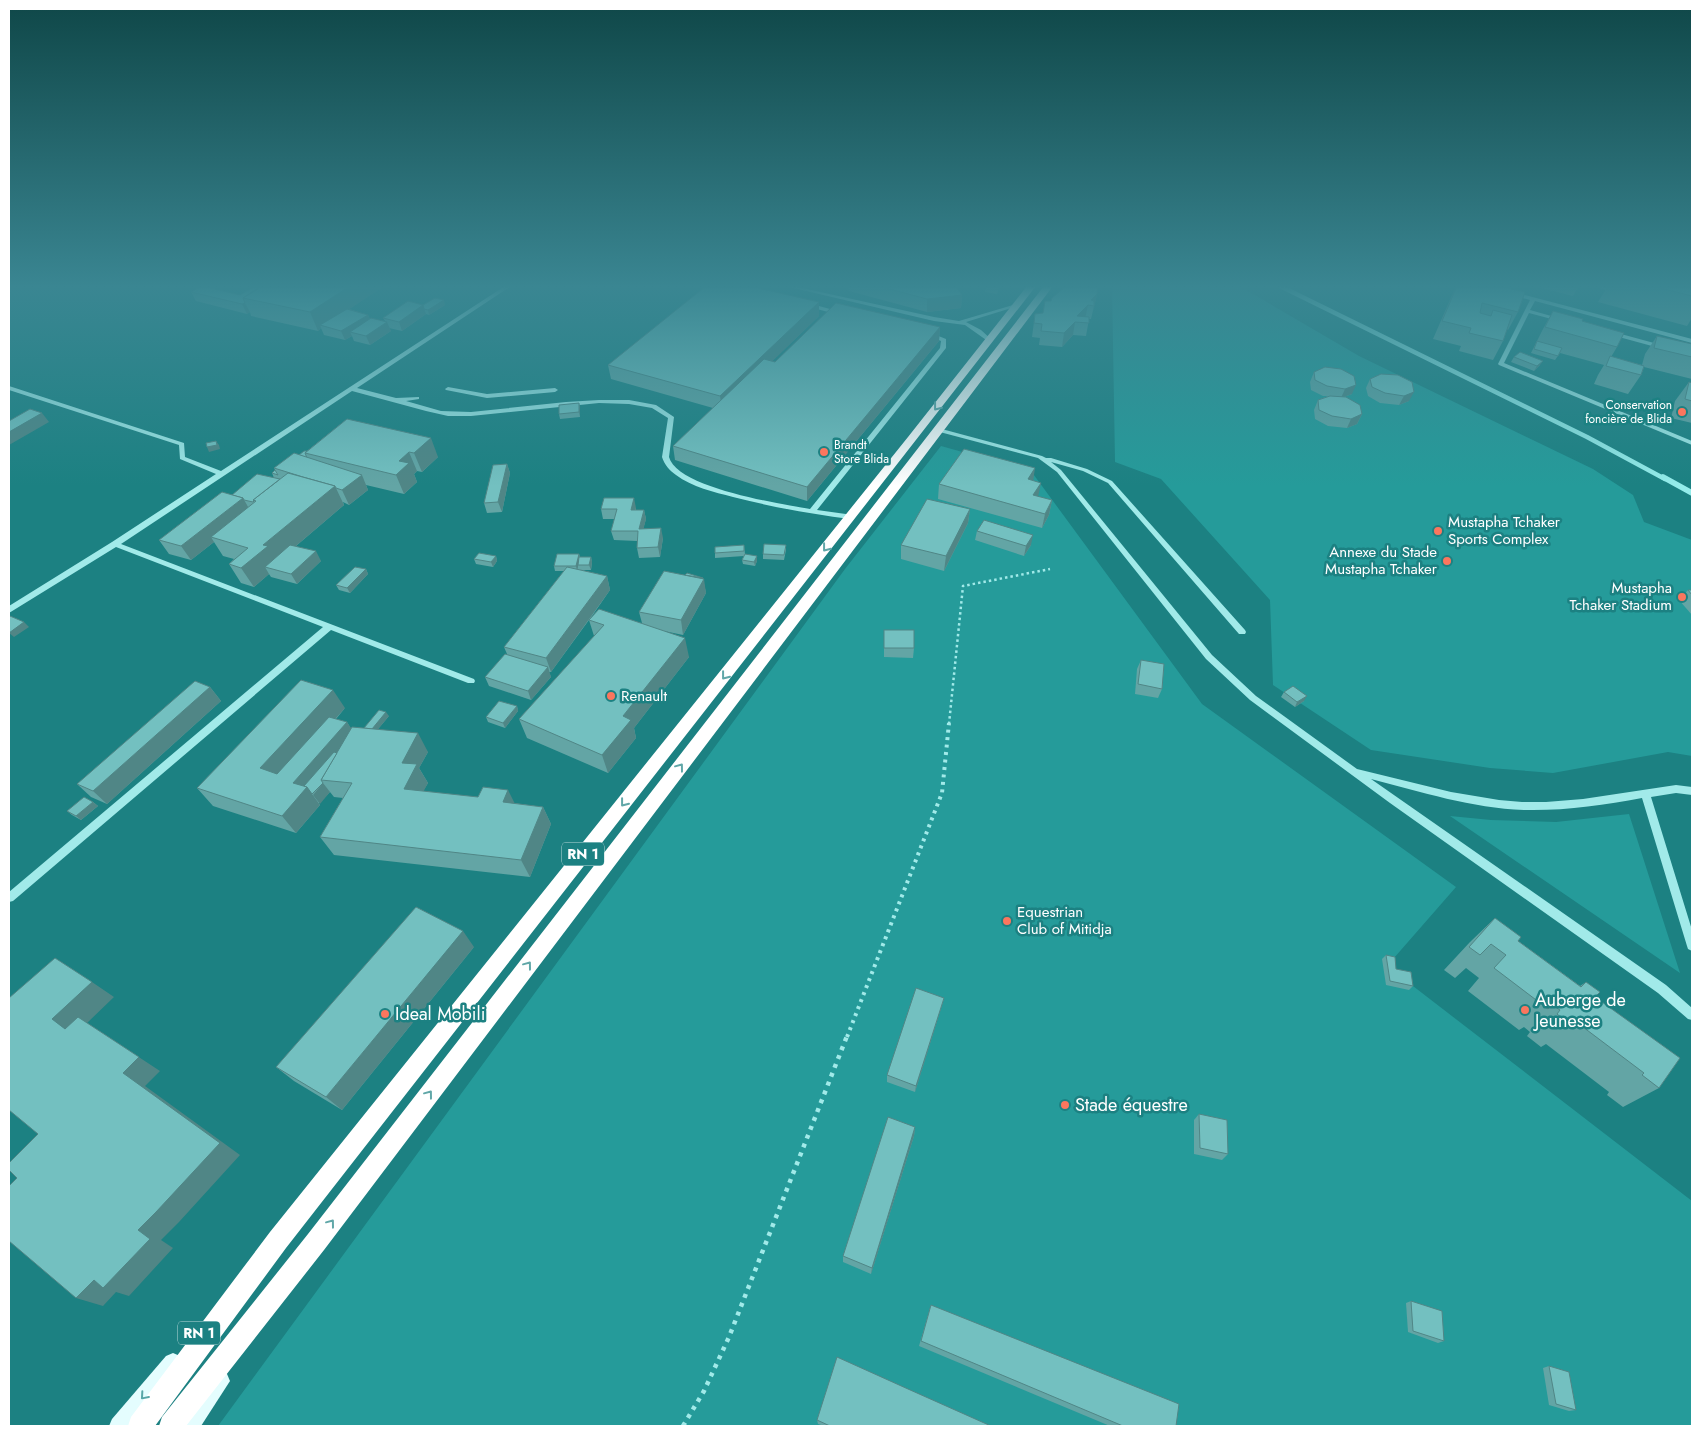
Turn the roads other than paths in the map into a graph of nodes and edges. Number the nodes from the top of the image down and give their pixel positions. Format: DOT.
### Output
graph roads {
  1 [pos="407,353"];
  2 [pos="939,353"];
  3 [pos="978,353"];
  4 [pos="997,353"];
  5 [pos="1507,353"];
  6 [pos="9,388"];
  7 [pos="352,389"];
  8 [pos="448,389"];
  9 [pos="554,390"];
  10 [pos="417,398"];
  11 [pos="396,400"];
  12 [pos="938,430"];
  13 [pos="1692,443"];
  14 [pos="1040,457"];
  15 [pos="222,474"];
  16 [pos="811,512"];
  17 [pos="850,517"];
  18 [pos="115,544"];
  19 [pos="9,610"];
  20 [pos="329,627"];
  21 [pos="1242,632"];
  22 [pos="471,681"];
  23 [pos="1353,771"];
  24 [pos="1692,791"];
  25 [pos="1645,794"];
  26 [pos="9,898"];
  27 [pos="1692,946"];
  28 [pos="1692,1016"];
  29 [pos="278,1240"];
  30 [pos="316,1242"];
  31 [pos="119,1426"];
  32 [pos="140,1426"];
  33 [pos="170,1426"];
  34 [pos="189,1426"];
  1 -- 7 [label="street"];
  2 -- 16 [label="street"];
  3 -- 17 [label="highway, RN 1, one-way"];
  4 -- 12 [label="highway, RN 1"];
  5 -- 13 [label="street"];
  6 -- 15 [label="street"];
  7 -- 11 [label="street"];
  7 -- 15 [label="street"];
  8 -- 9 [label="street"];
  10 -- 11 [label="street"];
  11 -- 16 [label="street"];
  12 -- 14 [label="street"];
  30 -- 12 [label="highway, RN 1, one-way"];
  14 -- 21 [label="street"];
  14 -- 23 [label="street"];
  15 -- 18 [label="street"];
  16 -- 17 [label="street"];
  17 -- 29 [label="highway, RN 1, one-way"];
  18 -- 19 [label="street"];
  18 -- 20 [label="street"];
  20 -- 22 [label="street"];
  20 -- 26 [label="street"];
  23 -- 25 [label="street"];
  23 -- 28 [label="street"];
  24 -- 25 [label="street"];
  25 -- 27 [label="street"];
  29 -- 31 [label="main road, RN 1, one-way"];
  29 -- 32 [label="highway, RN 1"];
  30 -- 33 [label="highway, RN 1"];
  30 -- 34 [label="main road, RN 1"];
}
